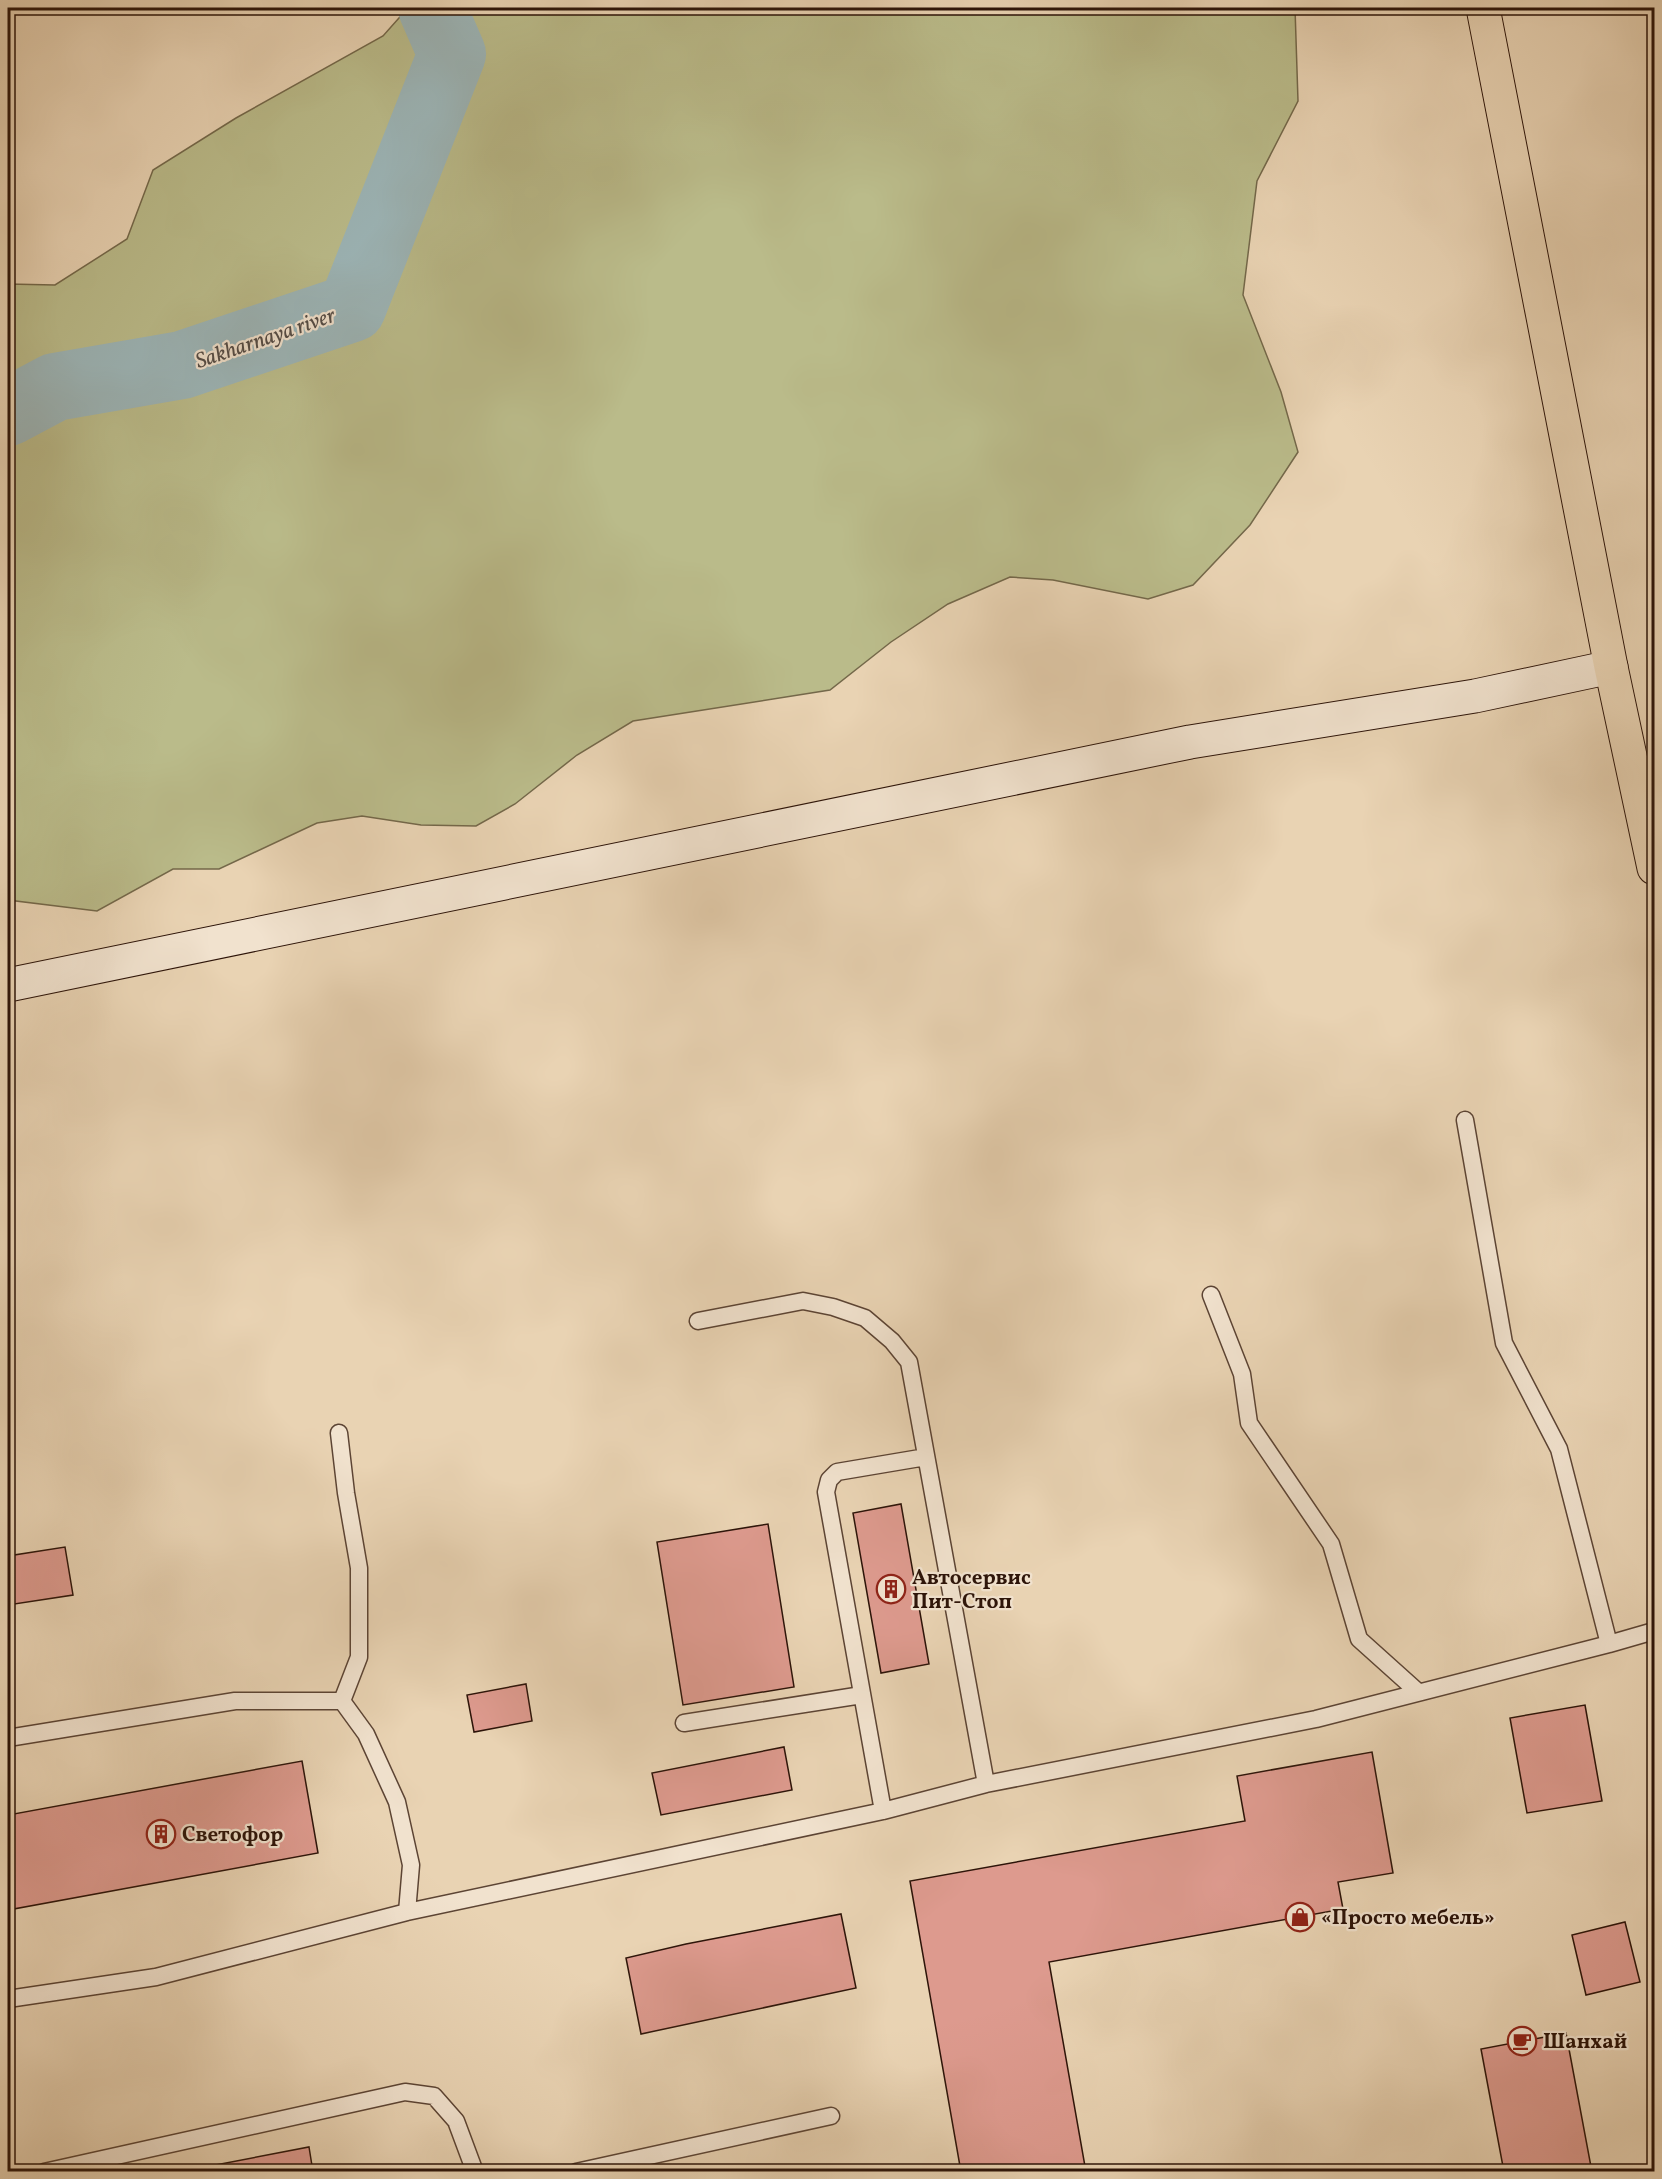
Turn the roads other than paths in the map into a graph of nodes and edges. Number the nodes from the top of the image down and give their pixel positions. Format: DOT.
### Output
graph roads {
  1 [pos="1483,8"];
  2 [pos="1611,667"];
  3 [pos="1654,868"];
  4 [pos="8,985"];
  5 [pos="1465,1120"];
  6 [pos="1211,1295"];
  7 [pos="698,1320"];
  8 [pos="339,1433"];
  9 [pos="926,1456"];
  10 [pos="1654,1631"];
  11 [pos="1609,1644"];
  12 [pos="1418,1692"];
  13 [pos="862,1695"];
  14 [pos="342,1701"];
  15 [pos="684,1723"];
  16 [pos="8,1738"];
  17 [pos="986,1784"];
  18 [pos="883,1811"];
  19 [pos="407,1912"];
  20 [pos="8,1999"];
  21 [pos="831,2116"];
  22 [pos="44,2172"];
  23 [pos="475,2172"];
  24 [pos="576,2172"];
  1 -- 2 [label="main road"];
  2 -- 3 [label="main road"];
  2 -- 4 [label="street"];
  5 -- 11 [label="lane"];
  6 -- 12 [label="lane"];
  7 -- 9 [label="lane"];
  8 -- 14 [label="lane"];
  9 -- 13 [label="lane"];
  9 -- 17 [label="lane"];
  10 -- 11 [label="lane"];
  11 -- 12 [label="lane"];
  12 -- 17 [label="lane"];
  13 -- 15 [label="lane"];
  13 -- 18 [label="lane"];
  14 -- 16 [label="lane"];
  14 -- 19 [label="lane"];
  17 -- 18 [label="lane"];
  18 -- 19 [label="lane"];
  19 -- 20 [label="lane"];
  21 -- 24 [label="lane"];
  22 -- 23 [label="lane"];
}
